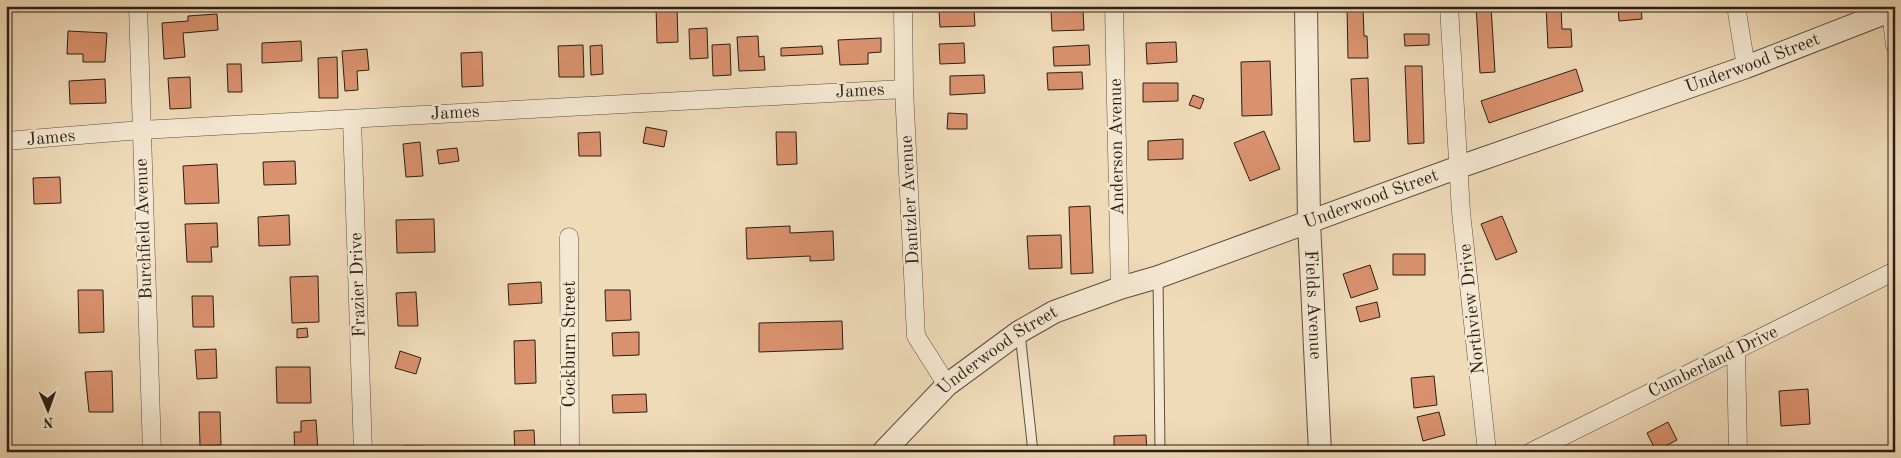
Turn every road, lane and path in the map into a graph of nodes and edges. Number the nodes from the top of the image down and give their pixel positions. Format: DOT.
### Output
graph roads {
  1 [pos="138,6"];
  2 [pos="903,6"];
  3 [pos="1114,6"];
  4 [pos="1306,6"];
  5 [pos="1449,6"];
  6 [pos="1736,6"];
  7 [pos="1893,10"];
  8 [pos="1895,45"];
  9 [pos="1746,67"];
  10 [pos="904,89"];
  11 [pos="352,119"];
  12 [pos="141,130"];
  13 [pos="6,142"];
  14 [pos="1459,167"];
  15 [pos="1309,222"];
  16 [pos="569,237"];
  17 [pos="1895,271"];
  18 [pos="1158,277"];
  19 [pos="1120,288"];
  20 [pos="1019,332"];
  21 [pos="1736,352"];
  22 [pos="947,385"];
  23 [pos="152,452"];
  24 [pos="363,452"];
  25 [pos="570,452"];
  26 [pos="883,452"];
  27 [pos="1033,452"];
  28 [pos="1160,452"];
  29 [pos="1320,452"];
  30 [pos="1487,452"];
  31 [pos="1530,452"];
  32 [pos="1738,452"];
  1 -- 12 [label="street, Burchfield Avenue"];
  2 -- 10 [label="street, Dantzler Avenue"];
  3 -- 19 [label="street, Anderson Avenue"];
  4 -- 15 [label="street, Fields Avenue"];
  5 -- 14 [label="street, Northview Drive"];
  6 -- 9 [label="street"];
  7 -- 8 [label="street"];
  7 -- 9 [label="street, Underwood Street"];
  9 -- 14 [label="street, Underwood Street"];
  10 -- 11 [label="street, James"];
  10 -- 22 [label="street, Dantzler Avenue"];
  11 -- 12 [label="street, James"];
  11 -- 24 [label="street, Frazier Drive"];
  12 -- 13 [label="street, James"];
  12 -- 23 [label="street, Burchfield Avenue"];
  14 -- 15 [label="street, Underwood Street"];
  14 -- 30 [label="street, Northview Drive"];
  15 -- 18 [label="street, Underwood Street"];
  15 -- 29 [label="street, Fields Avenue"];
  16 -- 25 [label="street, Cockburn Street"];
  17 -- 21 [label="street, Cumberland Drive"];
  18 -- 19 [label="street, Underwood Street"];
  18 -- 28 [label="lane"];
  19 -- 20 [label="street, Underwood Street"];
  20 -- 22 [label="street, Underwood Street"];
  20 -- 27 [label="lane"];
  21 -- 31 [label="street, Cumberland Drive"];
  21 -- 32 [label="street"];
  22 -- 26 [label="street, Underwood Street"];
}
